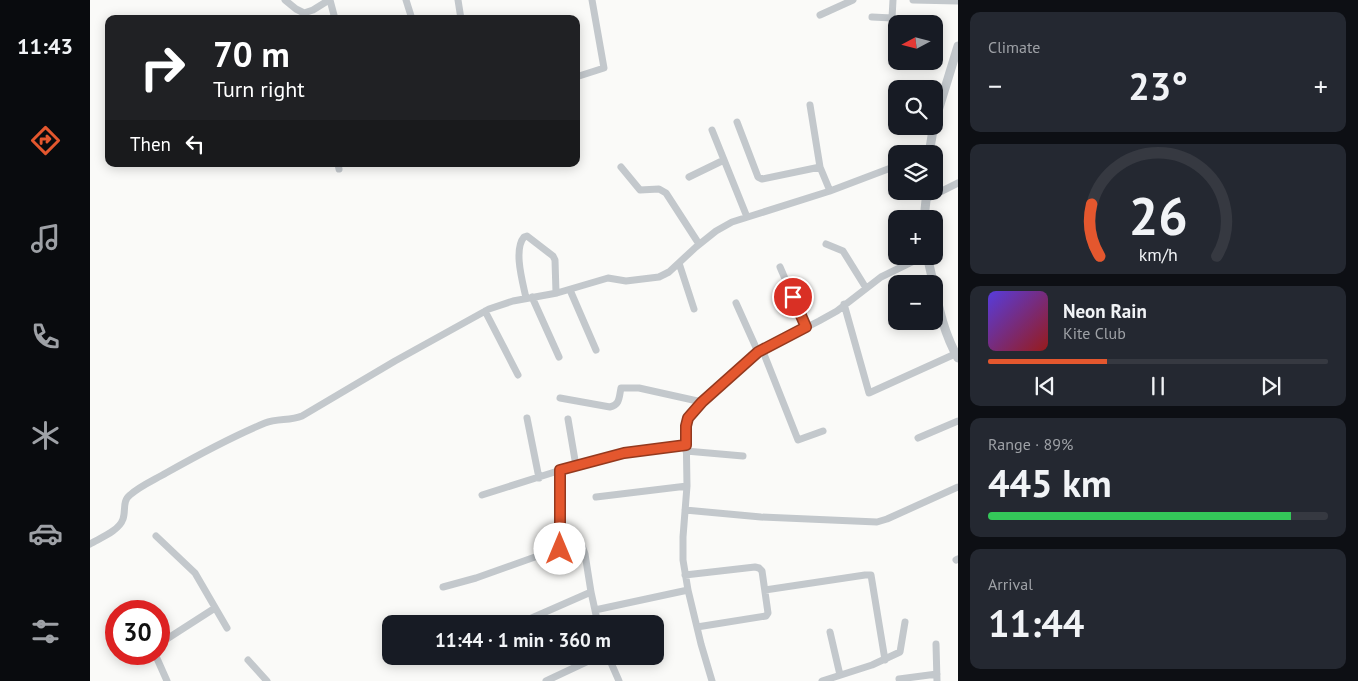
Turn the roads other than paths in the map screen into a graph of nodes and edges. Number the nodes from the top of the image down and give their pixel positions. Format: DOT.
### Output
graph roads {
  1 [pos="285,0"];
  2 [pos="330,0"];
  3 [pos="406,0"];
  4 [pos="458,0"];
  5 [pos="592,0"];
  6 [pos="853,0"];
  7 [pos="893,0"];
  8 [pos="913,0"];
  9 [pos="958,1"];
  10 [pos="306,15"];
  11 [pos="310,15"];
  12 [pos="334,15"];
  13 [pos="411,15"];
  14 [pos="460,15"];
  15 [pos="820,15"];
  16 [pos="872,17"];
  17 [pos="958,46"];
  18 [pos="580,76"];
  19 [pos="810,105"];
  20 [pos="737,122"];
  21 [pos="712,130"];
  22 [pos="930,145"];
  23 [pos="724,160"];
  24 [pos="621,167"];
  25 [pos="820,167"];
  26 [pos="888,169"];
  27 [pos="689,177"];
  28 [pos="958,182"];
  29 [pos="943,188"];
  30 [pos="830,191"];
  31 [pos="748,217"];
  32 [pos="699,244"];
  33 [pos="826,244"];
  34 [pos="679,263"];
  35 [pos="907,265"];
  36 [pos="928,265"];
  37 [pos="780,267"];
  38 [pos="866,288"];
  39 [pos="570,290"];
  40 [pos="556,294"];
  41 [pos="529,298"];
  42 [pos="736,304"];
  43 [pos="844,304"];
  44 [pos="694,309"];
  45 [pos="485,311"];
  46 [pos="806,327"];
  47 [pos="596,350"];
  48 [pos="760,350"];
  49 [pos="957,356"];
  50 [pos="559,357"];
  51 [pos="518,375"];
  52 [pos="560,398"];
  53 [pos="702,402"];
  54 [pos="528,418"];
  55 [pos="568,419"];
  56 [pos="958,421"];
  57 [pos="823,431"];
  58 [pos="918,438"];
  59 [pos="686,448"];
  60 [pos="743,456"];
  61 [pos="576,466"];
  62 [pos="560,470"];
  63 [pos="539,478"];
  64 [pos="687,486"];
  65 [pos="958,487"];
  66 [pos="482,495"];
  67 [pos="596,497"];
  68 [pos="685,510"];
  69 [pos="156,536"];
  70 [pos="90,544"];
  71 [pos="560,549"];
  72 [pos="685,576"];
  73 [pos="443,586"];
  74 [pos="688,590"];
  75 [pos="765,590"];
  76 [pos="591,592"];
  77 [pos="215,608"];
  78 [pos="595,610"];
  79 [pos="539,615"];
  80 [pos="596,615"];
  81 [pos="905,622"];
  82 [pos="697,627"];
  83 [pos="227,628"];
  84 [pos="830,632"];
  85 [pos="170,637"];
  86 [pos="936,644"];
  87 [pos="248,660"];
  88 [pos="885,660"];
  89 [pos="160,665"];
  90 [pos="579,665"];
  91 [pos="612,665"];
  92 [pos="838,677"];
  93 [pos="937,678"];
  94 [pos="899,679"];
  95 [pos="167,681"];
  96 [pos="267,681"];
  97 [pos="546,681"];
  98 [pos="618,681"];
  99 [pos="712,681"];
  100 [pos="822,681"];
  1 -- 10 [label="street"];
  2 -- 11 [label="street"];
  2 -- 12 [label="street"];
  3 -- 13 [label="street"];
  4 -- 14 [label="street"];
  5 -- 18 [label="street"];
  6 -- 15 [label="street"];
  7 -- 16 [label="street"];
  8 -- 9 [label="street"];
  17 -- 22 [label="street"];
  19 -- 25 [label="street"];
  20 -- 25 [label="street"];
  21 -- 23 [label="street"];
  23 -- 27 [label="street"];
  23 -- 31 [label="street"];
  24 -- 32 [label="street"];
  25 -- 30 [label="street"];
  26 -- 30 [label="street"];
  28 -- 29 [label="street"];
  30 -- 31 [label="street"];
  31 -- 32 [label="street"];
  32 -- 34 [label="street"];
  33 -- 38 [label="street"];
  34 -- 39 [label="street"];
  34 -- 44 [label="street"];
  35 -- 38 [label="street"];
  36 -- 49 [label="street"];
  37 -- 46 [label="street"];
  38 -- 43 [label="street"];
  39 -- 40 [label="street"];
  39 -- 47 [label="street"];
  40 -- 41 [label="street"];
  40 -- 41 [label="street"];
  41 -- 45 [label="street"];
  41 -- 50 [label="street"];
  42 -- 48 [label="street"];
  43 -- 46 [label="street"];
  43 -- 49 [label="street"];
  45 -- 51 [label="street"];
  45 -- 70 [label="street"];
  46 -- 48 [label="street"];
  48 -- 53 [label="street"];
  48 -- 57 [label="street"];
  52 -- 53 [label="street"];
  53 -- 59 [label="street"];
  54 -- 63 [label="street"];
  55 -- 61 [label="street"];
  56 -- 58 [label="street"];
  59 -- 60 [label="street"];
  59 -- 61 [label="street"];
  59 -- 64 [label="street"];
  61 -- 62 [label="street"];
  62 -- 63 [label="street"];
  62 -- 71 [label="street"];
  63 -- 66 [label="street"];
  64 -- 67 [label="street"];
  64 -- 68 [label="street"];
  65 -- 68 [label="street"];
  68 -- 72 [label="street"];
  69 -- 77 [label="street"];
  71 -- 73 [label="street"];
  71 -- 76 [label="street"];
  72 -- 74 [label="street"];
  72 -- 75 [label="street"];
  74 -- 78 [label="street"];
  74 -- 82 [label="street"];
  75 -- 82 [label="street"];
  75 -- 88 [label="street"];
  76 -- 78 [label="street"];
  76 -- 79 [label="street"];
  77 -- 83 [label="street"];
  77 -- 85 [label="street"];
  78 -- 80 [label="street"];
  81 -- 88 [label="street"];
  82 -- 99 [label="street"];
  84 -- 92 [label="street"];
  86 -- 93 [label="street"];
  87 -- 96 [label="street"];
  88 -- 92 [label="street"];
  89 -- 95 [label="street"];
  90 -- 97 [label="street"];
  91 -- 98 [label="street"];
  92 -- 100 [label="street"];
  93 -- 94 [label="street"];
}
